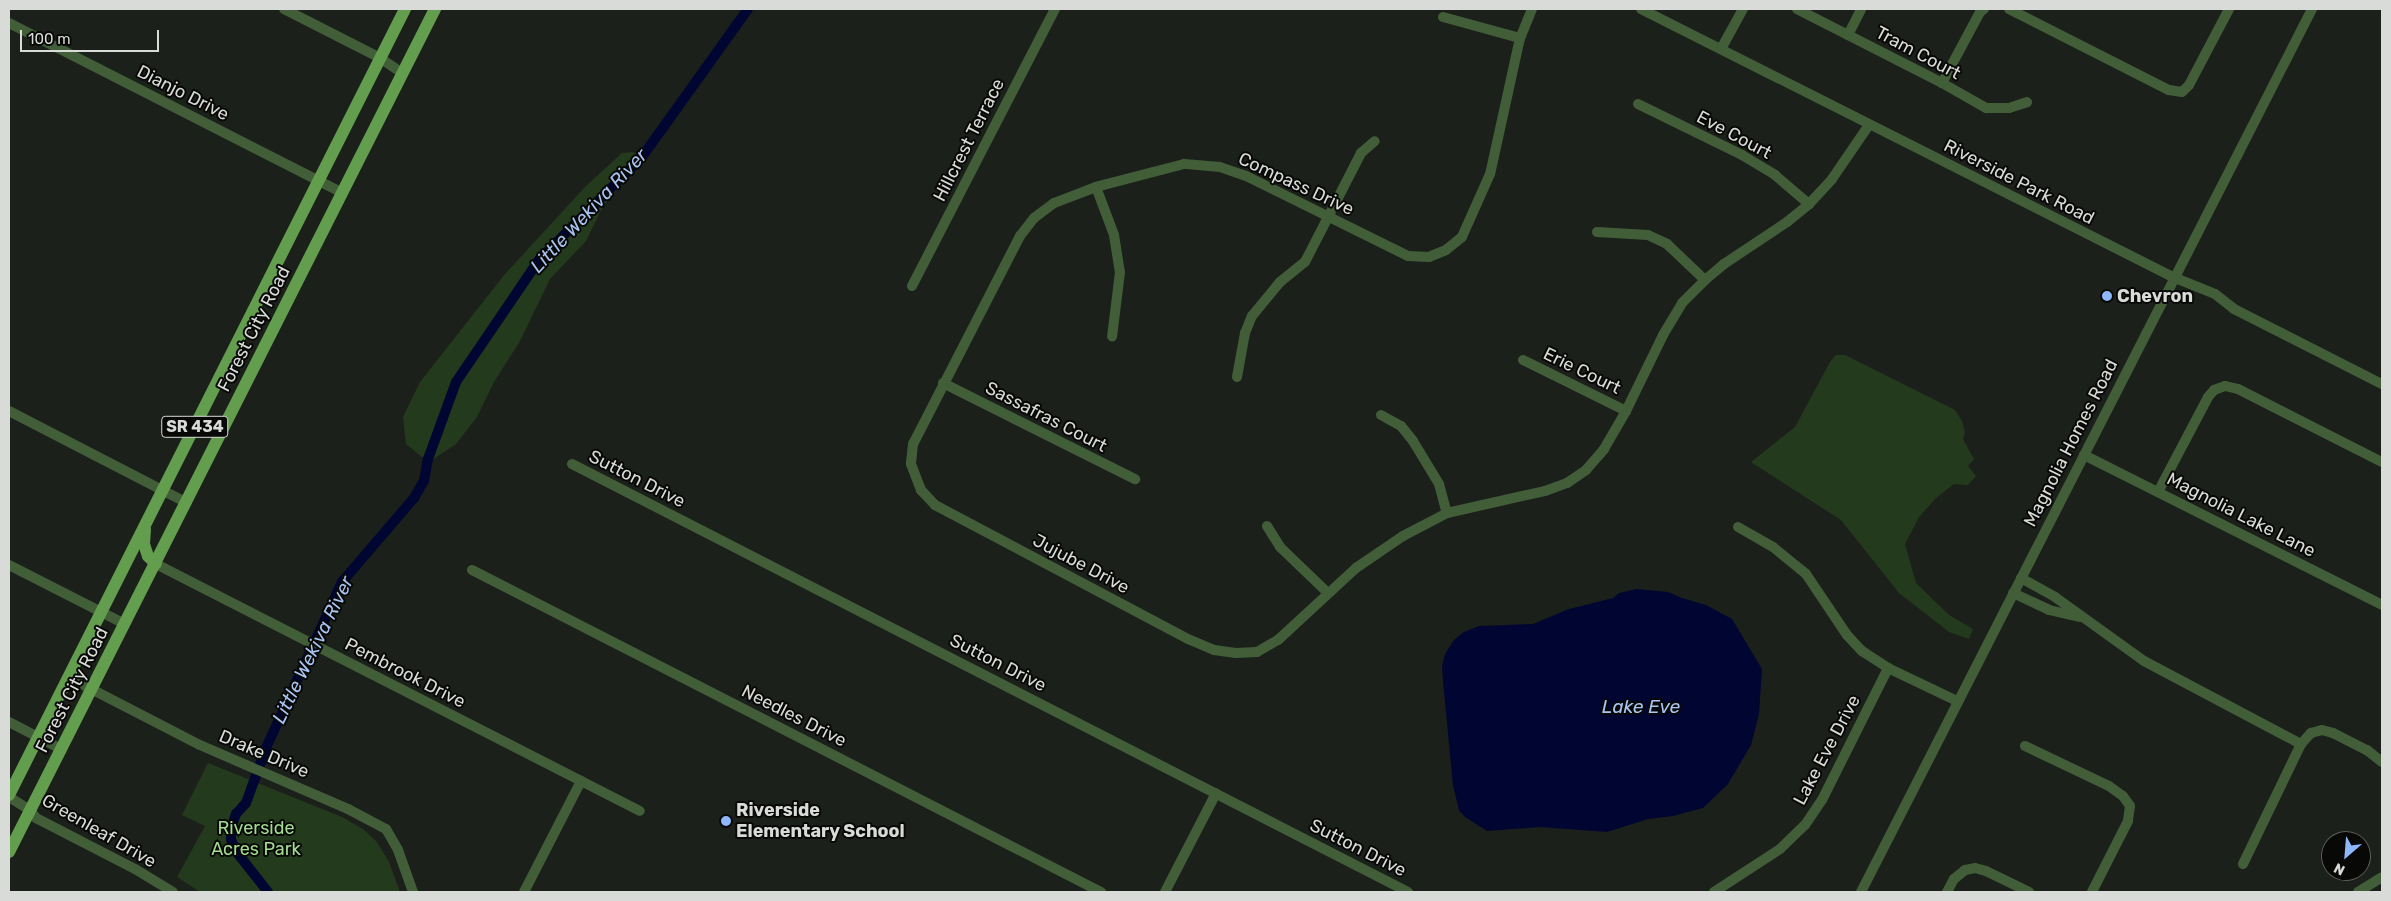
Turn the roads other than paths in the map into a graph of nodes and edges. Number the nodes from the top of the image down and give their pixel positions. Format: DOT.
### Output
graph roads {
  1 [pos="284,9"];
  2 [pos="405,9"];
  3 [pos="435,9"];
  4 [pos="1055,9"];
  5 [pos="1532,9"];
  6 [pos="1640,9"];
  7 [pos="1742,9"];
  8 [pos="1797,9"];
  9 [pos="1861,9"];
  10 [pos="1984,9"];
  11 [pos="2009,9"];
  12 [pos="2229,9"];
  13 [pos="2312,9"];
  14 [pos="1443,17"];
  15 [pos="9,23"];
  16 [pos="1848,35"];
  17 [pos="1520,38"];
  18 [pos="1721,49"];
  19 [pos="380,58"];
  20 [pos="402,73"];
  21 [pos="1942,83"];
  22 [pos="2027,102"];
  23 [pos="1638,104"];
  24 [pos="1869,125"];
  25 [pos="1375,141"];
  26 [pos="318,180"];
  27 [pos="1096,187"];
  28 [pos="342,193"];
  29 [pos="1809,204"];
  30 [pos="1328,217"];
  31 [pos="1597,232"];
  32 [pos="2174,277"];
  33 [pos="1705,280"];
  34 [pos="912,286"];
  35 [pos="1112,337"];
  36 [pos="1523,360"];
  37 [pos="1237,377"];
  38 [pos="943,383"];
  39 [pos="2382,384"];
  40 [pos="9,411"];
  41 [pos="1626,411"];
  42 [pos="1381,415"];
  43 [pos="2084,455"];
  44 [pos="2382,462"];
  45 [pos="572,464"];
  46 [pos="1135,479"];
  47 [pos="163,490"];
  48 [pos="2158,492"];
  49 [pos="187,503"];
  50 [pos="1447,513"];
  51 [pos="146,524"];
  52 [pos="1267,526"];
  53 [pos="1738,527"];
  54 [pos="9,564"];
  55 [pos="156,564"];
  56 [pos="472,570"];
  57 [pos="2021,578"];
  58 [pos="1327,592"];
  59 [pos="2048,592"];
  60 [pos="2013,593"];
  61 [pos="2382,605"];
  62 [pos="2040,607"];
  63 [pos="101,611"];
  64 [pos="2084,618"];
  65 [pos="125,624"];
  66 [pos="1888,668"];
  67 [pos="68,677"];
  68 [pos="92,689"];
  69 [pos="1957,701"];
  70 [pos="9,722"];
  71 [pos="38,737"];
  72 [pos="2300,744"];
  73 [pos="2025,746"];
  74 [pos="62,749"];
  75 [pos="2382,762"];
  76 [pos="581,781"];
  77 [pos="1216,793"];
  78 [pos="9,796"];
  79 [pos="30,810"];
  80 [pos="640,810"];
  81 [pos="9,852"];
  82 [pos="2243,864"];
  83 [pos="2382,877"];
  84 [pos="173,892"];
  85 [pos="413,892"];
  86 [pos="524,892"];
  87 [pos="1101,892"];
  88 [pos="1165,892"];
  89 [pos="1408,892"];
  90 [pos="1714,892"];
  91 [pos="1861,892"];
  92 [pos="1948,892"];
  93 [pos="2029,892"];
  94 [pos="2092,892"];
  95 [pos="2358,892"];
  1 -- 19 [label="street"];
  2 -- 19 [label="main road, Forest City Road / SR 434"];
  3 -- 20 [label="main road, Forest City Road / SR 434"];
  4 -- 34 [label="street, Hillcrest Terrace"];
  5 -- 17 [label="street, Compass Drive"];
  6 -- 18 [label="street, Riverside Park Road"];
  7 -- 18 [label="street"];
  8 -- 16 [label="street, Tram Court"];
  9 -- 16 [label="street"];
  10 -- 21 [label="street"];
  11 -- 12 [label="street"];
  13 -- 32 [label="street, Magnolia Homes Road"];
  14 -- 17 [label="street"];
  15 -- 26 [label="street, Dianjo Drive"];
  16 -- 21 [label="street, Tram Court"];
  17 -- 30 [label="street, Compass Drive"];
  18 -- 24 [label="street, Riverside Park Road"];
  19 -- 20 [label="street"];
  19 -- 26 [label="main road, Forest City Road / SR 434"];
  20 -- 28 [label="main road, Forest City Road / SR 434"];
  21 -- 22 [label="street, Tram Court"];
  23 -- 29 [label="street, Eve Court"];
  24 -- 29 [label="street, Jujube Drive"];
  24 -- 32 [label="street, Riverside Park Road"];
  25 -- 30 [label="street"];
  26 -- 28 [label="street, Dianjo Drive"];
  26 -- 47 [label="main road, Forest City Road / SR 434"];
  27 -- 30 [label="street, Compass Drive"];
  27 -- 35 [label="street"];
  27 -- 38 [label="street, Compass Drive"];
  28 -- 49 [label="main road, Forest City Road / SR 434"];
  29 -- 33 [label="street, Jujube Drive"];
  30 -- 37 [label="street"];
  31 -- 33 [label="street"];
  32 -- 39 [label="street, Riverside Park Road"];
  32 -- 43 [label="street, Magnolia Homes Road"];
  33 -- 41 [label="street, Jujube Drive"];
  36 -- 41 [label="street, Erie Court"];
  38 -- 46 [label="street, Sassafras Court"];
  38 -- 58 [label="street, Jujube Drive"];
  40 -- 47 [label="street"];
  41 -- 50 [label="street, Jujube Drive"];
  42 -- 50 [label="street"];
  43 -- 48 [label="street, Magnolia Lake Lane"];
  43 -- 57 [label="street, Magnolia Homes Road"];
  44 -- 48 [label="street"];
  45 -- 77 [label="street, Sutton Drive"];
  47 -- 49 [label="street"];
  47 -- 51 [label="main road, Forest City Road / SR 434"];
  48 -- 61 [label="street, Magnolia Lake Lane"];
  49 -- 55 [label="main road, Forest City Road / SR 434"];
  50 -- 58 [label="street, Jujube Drive"];
  51 -- 55 [label="main road"];
  51 -- 63 [label="main road, Forest City Road / SR 434"];
  52 -- 58 [label="street"];
  53 -- 66 [label="street"];
  54 -- 63 [label="street"];
  55 -- 65 [label="main road, Forest City Road / SR 434"];
  55 -- 76 [label="street, Pembrook Drive"];
  56 -- 87 [label="street, Needles Drive"];
  57 -- 59 [label="street"];
  57 -- 60 [label="street, Magnolia Homes Road"];
  59 -- 62 [label="street"];
  59 -- 64 [label="street"];
  60 -- 62 [label="street"];
  60 -- 69 [label="street, Magnolia Homes Road"];
  62 -- 64 [label="street"];
  63 -- 65 [label="street"];
  63 -- 67 [label="main road, Forest City Road / SR 434"];
  64 -- 72 [label="street"];
  65 -- 68 [label="main road, Forest City Road / SR 434"];
  66 -- 69 [label="street"];
  66 -- 90 [label="street, Lake Eve Drive"];
  67 -- 68 [label="street, Drake Drive"];
  67 -- 71 [label="main road, Forest City Road / SR 434"];
  68 -- 74 [label="main road, Forest City Road / SR 434"];
  68 -- 85 [label="street, Drake Drive"];
  69 -- 91 [label="street, Magnolia Homes Road"];
  70 -- 71 [label="street"];
  71 -- 74 [label="street"];
  71 -- 78 [label="main road, Forest City Road / SR 434"];
  72 -- 75 [label="street"];
  72 -- 82 [label="street"];
  73 -- 94 [label="street"];
  74 -- 79 [label="main road, Forest City Road / SR 434"];
  76 -- 80 [label="street, Pembrook Drive"];
  76 -- 86 [label="street"];
  77 -- 88 [label="street"];
  77 -- 89 [label="street, Sutton Drive"];
  78 -- 79 [label="street, Greenleaf Drive"];
  79 -- 81 [label="main road, Forest City Road / SR 434"];
  79 -- 84 [label="street, Greenleaf Drive"];
  83 -- 95 [label="street"];
  92 -- 93 [label="street"];
}
